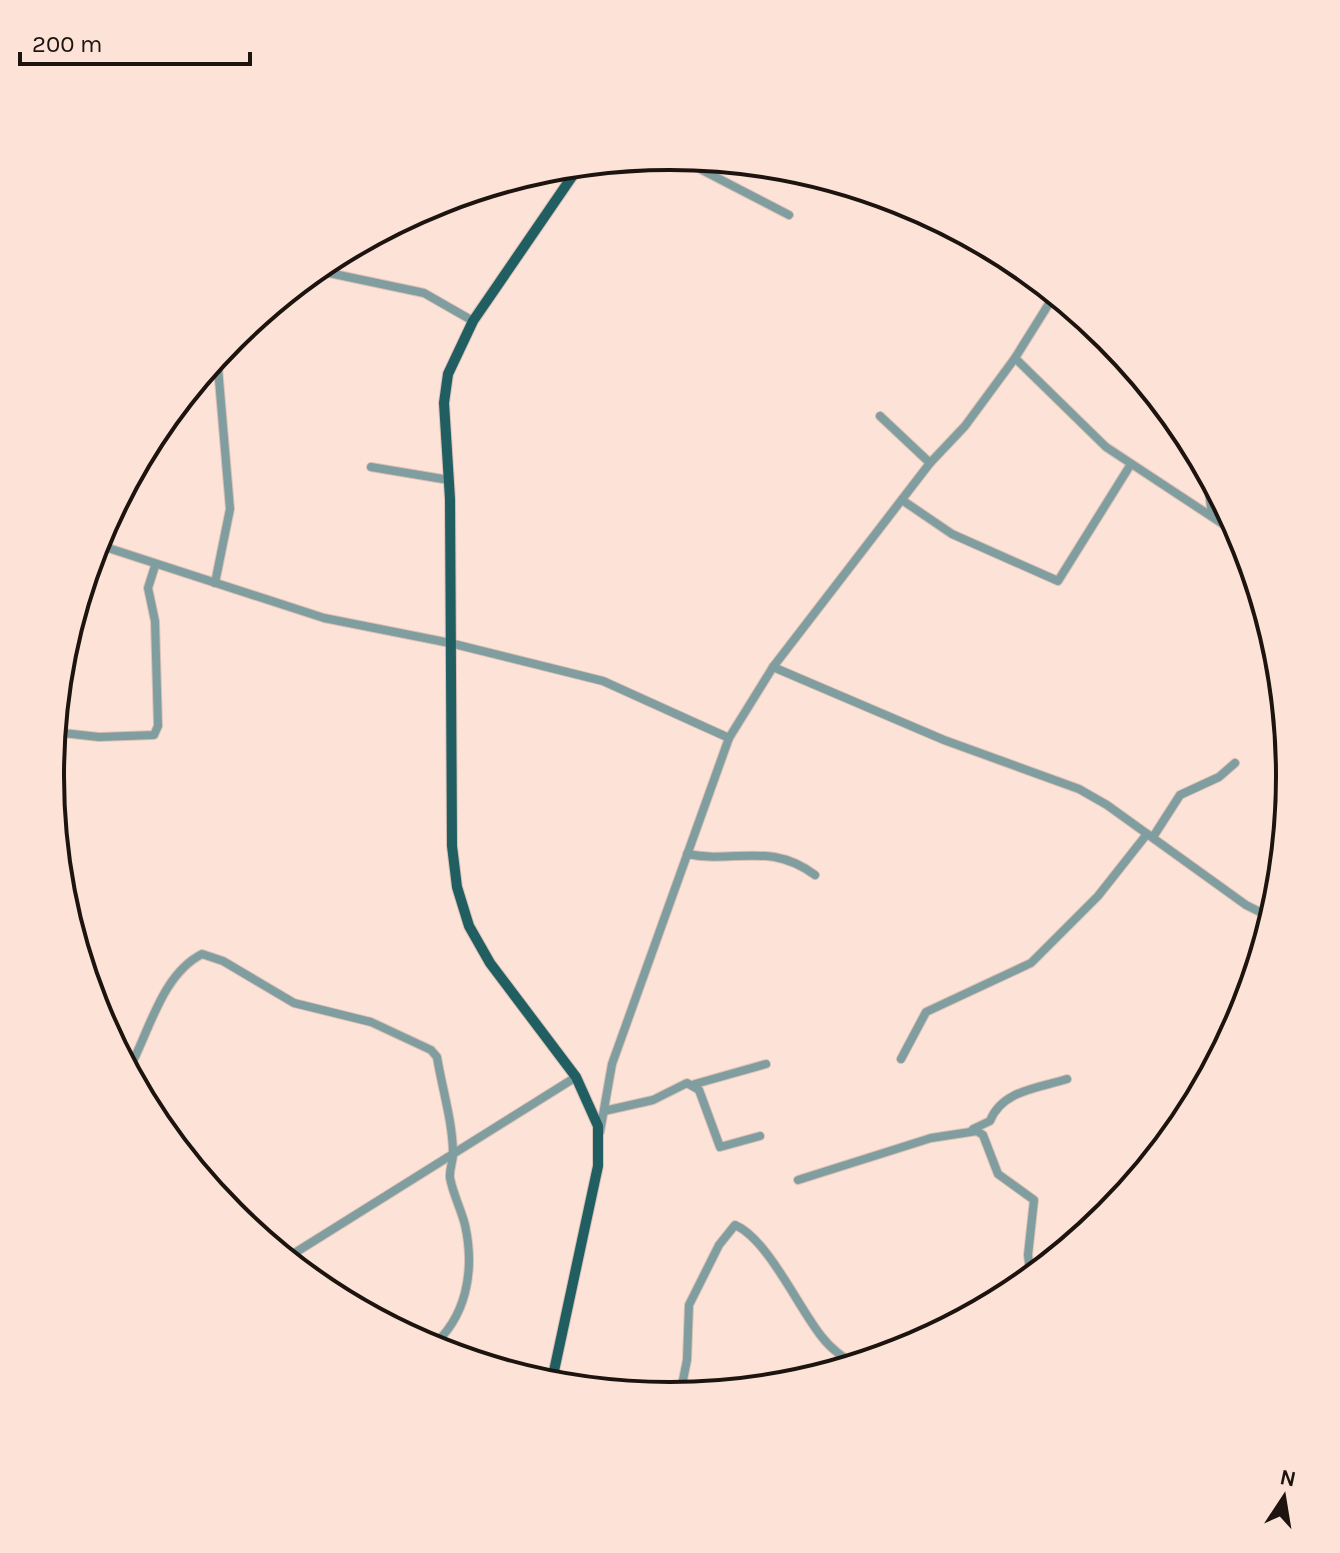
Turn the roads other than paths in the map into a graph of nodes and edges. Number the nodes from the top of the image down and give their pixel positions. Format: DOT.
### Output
graph roads {
  1 [pos="705,172"];
  2 [pos="570,179"];
  3 [pos="789,215"];
  4 [pos="332,274"];
  5 [pos="1049,304"];
  6 [pos="473,321"];
  7 [pos="1015,358"];
  8 [pos="218,372"];
  9 [pos="880,416"];
  10 [pos="930,463"];
  11 [pos="1131,464"];
  12 [pos="371,467"];
  13 [pos="449,480"];
  14 [pos="902,500"];
  15 [pos="1210,501"];
  16 [pos="1212,515"];
  17 [pos="1219,520"];
  18 [pos="109,549"];
  19 [pos="155,566"];
  20 [pos="215,583"];
  21 [pos="450,643"];
  22 [pos="773,667"];
  23 [pos="65,733"];
  24 [pos="729,738"];
  25 [pos="1235,763"];
  26 [pos="1150,836"];
  27 [pos="687,854"];
  28 [pos="815,875"];
  29 [pos="1260,912"];
  30 [pos="134,1059"];
  31 [pos="901,1059"];
  32 [pos="766,1064"];
  33 [pos="576,1077"];
  34 [pos="1067,1079"];
  35 [pos="695,1084"];
  36 [pos="604,1111"];
  37 [pos="973,1129"];
  38 [pos="760,1136"];
  39 [pos="599,1141"];
  40 [pos="453,1155"];
  41 [pos="798,1180"];
  42 [pos="295,1253"];
  43 [pos="1029,1264"];
  44 [pos="442,1338"];
  45 [pos="844,1356"];
  46 [pos="554,1371"];
  47 [pos="683,1382"];
  1 -- 3 [label="street"];
  2 -- 6 [label="main road"];
  4 -- 6 [label="street"];
  5 -- 7 [label="street"];
  6 -- 13 [label="main road"];
  7 -- 10 [label="street"];
  7 -- 11 [label="street"];
  8 -- 20 [label="street"];
  9 -- 10 [label="street"];
  10 -- 14 [label="street"];
  11 -- 14 [label="street"];
  11 -- 16 [label="street"];
  12 -- 13 [label="street"];
  13 -- 21 [label="main road"];
  14 -- 22 [label="street"];
  15 -- 16 [label="street"];
  16 -- 17 [label="street"];
  18 -- 19 [label="street"];
  19 -- 20 [label="street"];
  19 -- 23 [label="street"];
  20 -- 21 [label="street"];
  21 -- 24 [label="street"];
  21 -- 33 [label="main road"];
  22 -- 24 [label="street"];
  22 -- 26 [label="street"];
  24 -- 27 [label="street"];
  25 -- 26 [label="street"];
  26 -- 29 [label="street"];
  26 -- 31 [label="street"];
  27 -- 28 [label="street"];
  27 -- 36 [label="street"];
  30 -- 40 [label="street"];
  32 -- 35 [label="street"];
  33 -- 39 [label="main road"];
  33 -- 40 [label="street"];
  34 -- 37 [label="street"];
  35 -- 36 [label="street"];
  35 -- 38 [label="street"];
  36 -- 39 [label="street"];
  37 -- 41 [label="street"];
  37 -- 43 [label="street"];
  39 -- 46 [label="main road"];
  40 -- 42 [label="street"];
  40 -- 44 [label="street"];
  45 -- 47 [label="street"];
}
